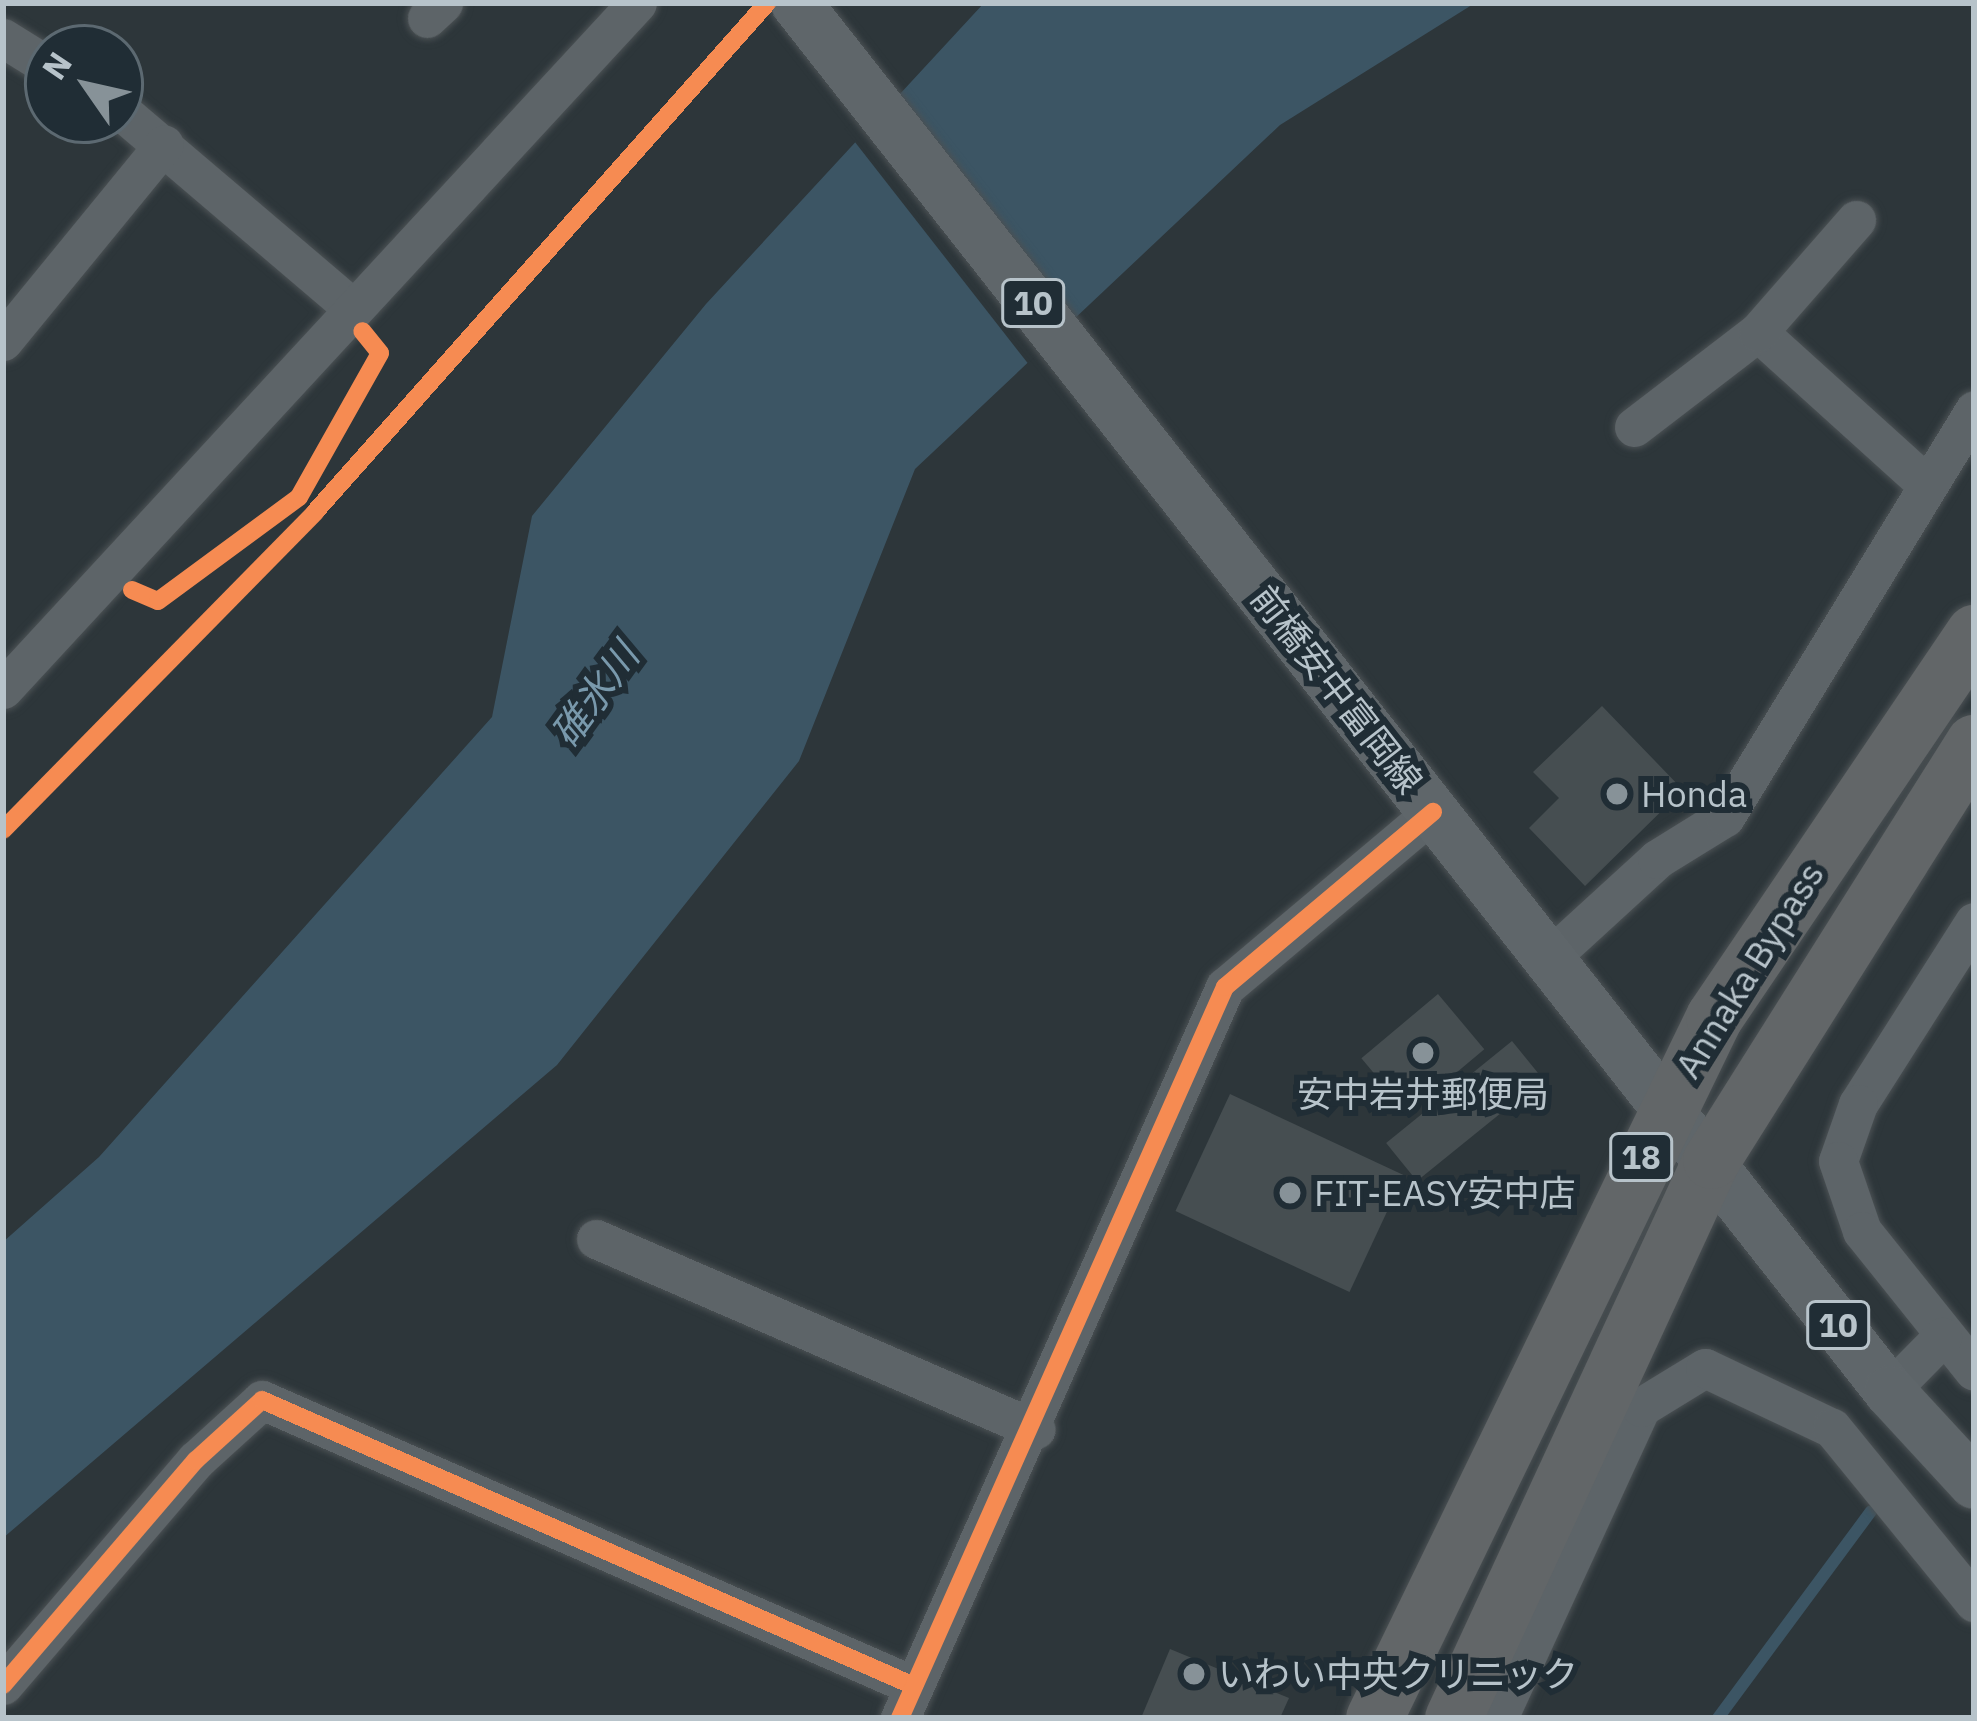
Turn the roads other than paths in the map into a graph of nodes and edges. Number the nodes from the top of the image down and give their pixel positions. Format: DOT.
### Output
graph roads {
  1 [pos="637,3"];
  2 [pos="796,3"];
  3 [pos="144,129"];
  4 [pos="164,144"];
  5 [pos="1856,220"];
  6 [pos="353,308"];
  7 [pos="1758,332"];
  8 [pos="3,341"];
  9 [pos="1974,410"];
  10 [pos="1634,427"];
  11 [pos="1924,482"];
  12 [pos="1974,633"];
  13 [pos="3,689"];
  14 [pos="1974,743"];
  15 [pos="1433,812"];
  16 [pos="1974,922"];
  17 [pos="1548,959"];
  18 [pos="1667,1102"];
  19 [pos="1711,1160"];
  20 [pos="596,1239"];
  21 [pos="1942,1337"];
  22 [pos="1974,1371"];
  23 [pos="1889,1391"];
  24 [pos="1036,1429"];
  25 [pos="1600,1446"];
  26 [pos="1974,1483"];
  27 [pos="1974,1602"];
  28 [pos="3,1685"];
  29 [pos="907,1702"];
  30 [pos="1374,1718"];
  31 [pos="1453,1718"];
  32 [pos="1498,1718"];
  1 -- 6 [label="street"];
  2 -- 15 [label="main road, 前橋安中富岡線 / 10"];
  3 -- 4 [label="street"];
  4 -- 6 [label="street"];
  4 -- 8 [label="street"];
  5 -- 7 [label="street"];
  6 -- 13 [label="street"];
  7 -- 10 [label="street"];
  7 -- 11 [label="street"];
  9 -- 11 [label="street"];
  11 -- 17 [label="street"];
  12 -- 18 [label="highway, Annaka Bypass / 18"];
  14 -- 19 [label="highway, Annaka Bypass / 18"];
  15 -- 17 [label="main road, 前橋安中富岡線 / 10"];
  15 -- 24 [label="street"];
  16 -- 21 [label="street"];
  17 -- 18 [label="main road, 前橋安中富岡線 / 10"];
  18 -- 19 [label="main road, 前橋安中富岡線 / 10"];
  18 -- 30 [label="highway, Annaka Bypass / 18"];
  19 -- 23 [label="main road, 前橋安中富岡線 / 10"];
  19 -- 25 [label="highway, Annaka Bypass / 18"];
  20 -- 24 [label="street"];
  21 -- 22 [label="street"];
  21 -- 23 [label="street"];
  23 -- 26 [label="main road, 前橋安中富岡線 / 10"];
  24 -- 29 [label="street"];
  25 -- 27 [label="street"];
  25 -- 31 [label="highway, Annaka Bypass / 18"];
  25 -- 32 [label="street"];
  28 -- 29 [label="street"];
}
